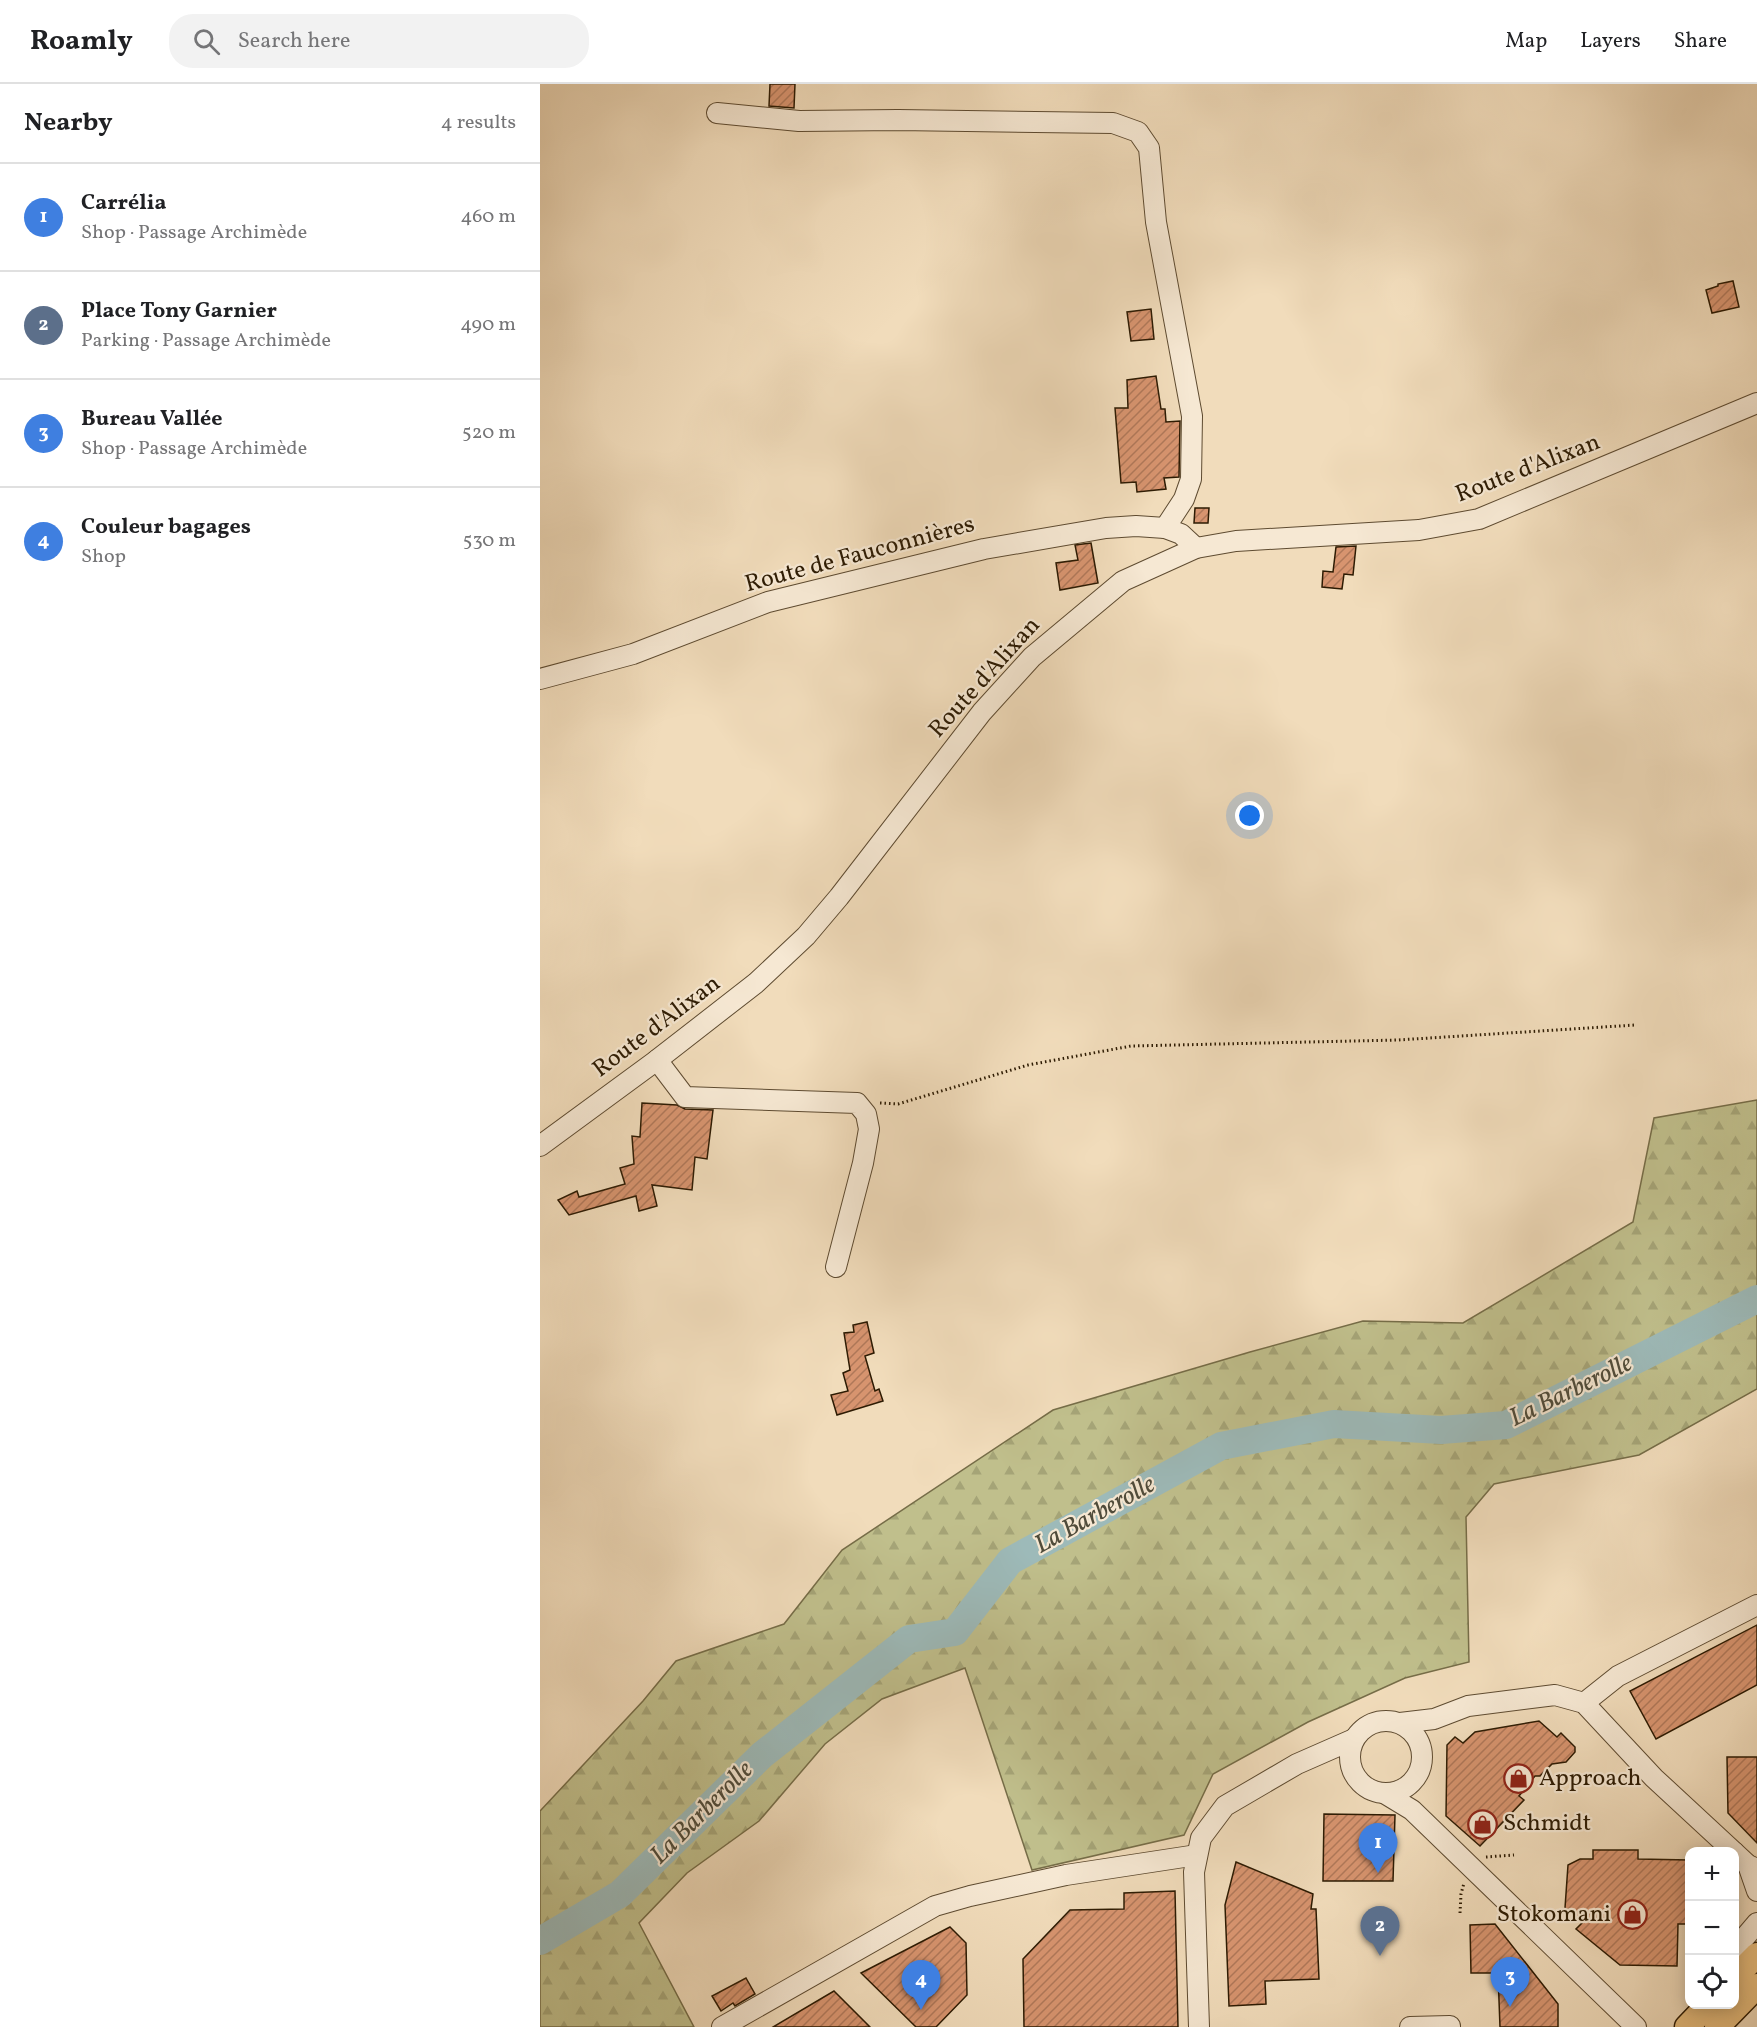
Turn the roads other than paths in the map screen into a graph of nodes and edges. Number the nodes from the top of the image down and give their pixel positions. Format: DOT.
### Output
graph roads {
  1 [pos="717,113"];
  2 [pos="1757,404"];
  3 [pos="1165,528"];
  4 [pos="1196,548"];
  5 [pos="540,679"];
  6 [pos="657,1060"];
  7 [pos="540,1146"];
  8 [pos="836,1267"];
  9 [pos="1757,1605"];
  10 [pos="1584,1703"];
  11 [pos="1434,1719"];
  12 [pos="1400,1723"];
  13 [pos="1354,1740"];
  14 [pos="1420,1745"];
  15 [pos="1322,1752"];
  16 [pos="1352,1769"];
  17 [pos="1415,1778"];
  18 [pos="1384,1793"];
  19 [pos="1412,1810"];
  20 [pos="1197,1855"];
  21 [pos="1743,1859"];
  22 [pos="1757,1891"];
  23 [pos="1756,1920"];
  24 [pos="1739,1943"];
  25 [pos="1757,1955"];
  26 [pos="1739,1973"];
  27 [pos="1757,1986"];
  28 [pos="1757,1996"];
  29 [pos="1693,2009"];
  30 [pos="1704,2009"];
  31 [pos="1450,2026"];
  32 [pos="722,2027"];
  33 [pos="1199,2027"];
  34 [pos="1410,2027"];
  35 [pos="1415,2027"];
  36 [pos="1636,2027"];
  37 [pos="1684,2027"];
  38 [pos="1719,2027"];
  1 -- 3 [label="street"];
  2 -- 4 [label="street, Route d'Alixan"];
  3 -- 4 [label="street, Route de Fauconnières"];
  3 -- 5 [label="street, Route de Fauconnières"];
  4 -- 6 [label="street, Route d'Alixan"];
  6 -- 7 [label="street, Route d'Alixan"];
  6 -- 8 [label="street"];
  9 -- 10 [label="street"];
  10 -- 11 [label="street"];
  10 -- 21 [label="street"];
  11 -- 12 [label="street"];
  11 -- 14 [label="street"];
  12 -- 13 [label="street"];
  12 -- 14 [label="street"];
  13 -- 15 [label="street"];
  13 -- 16 [label="street"];
  14 -- 17 [label="street"];
  15 -- 16 [label="street"];
  15 -- 20 [label="street"];
  16 -- 18 [label="street"];
  17 -- 18 [label="street"];
  17 -- 19 [label="street"];
  18 -- 19 [label="street"];
  19 -- 36 [label="street"];
  20 -- 32 [label="street"];
  20 -- 33 [label="street"];
  21 -- 22 [label="street"];
  23 -- 24 [label="street"];
  25 -- 26 [label="main road"];
  27 -- 38 [label="main road"];
  28 -- 38 [label="street"];
  29 -- 37 [label="street"];
  30 -- 37 [label="main road"];
  31 -- 35 [label="street"];
  34 -- 35 [label="street"];
}
